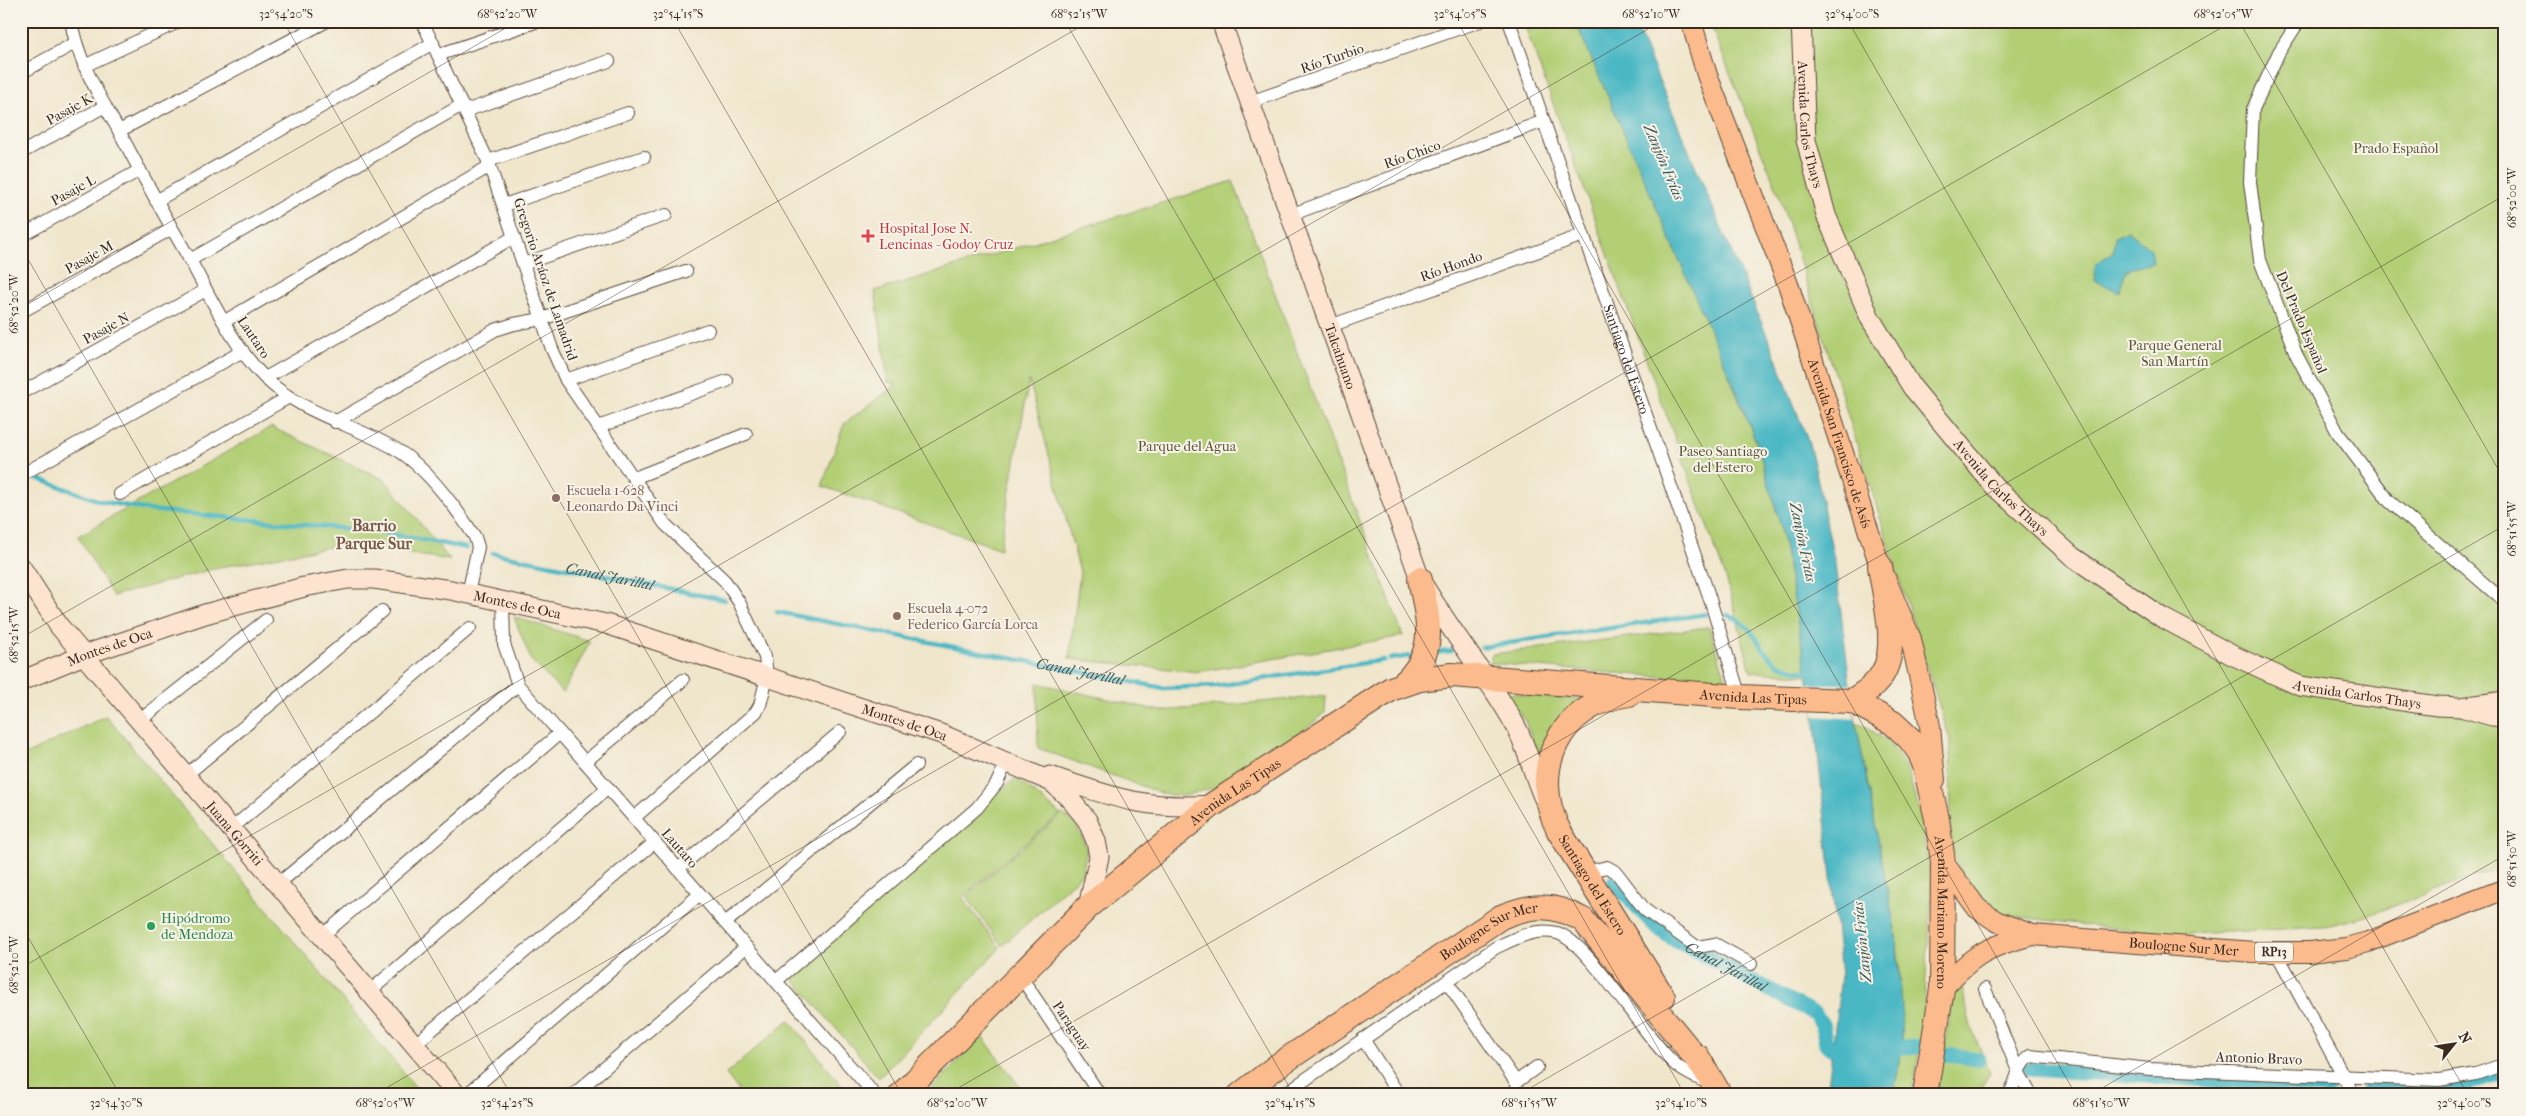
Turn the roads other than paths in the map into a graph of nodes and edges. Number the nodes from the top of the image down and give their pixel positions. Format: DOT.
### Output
graph roads {
  1 [pos="71,21"];
  2 [pos="327,21"];
  3 [pos="422,21"];
  4 [pos="538,21"];
  5 [pos="1221,21"];
  6 [pos="1480,21"];
  7 [pos="1510,21"];
  8 [pos="1678,21"];
  9 [pos="1691,21"];
  10 [pos="1801,21"];
  11 [pos="2299,21"];
  12 [pos="174,24"];
  13 [pos="75,43"];
  14 [pos="435,49"];
  15 [pos="609,61"];
  16 [pos="84,66"];
  17 [pos="21,73"];
  18 [pos="1707,75"];
  19 [pos="1250,102"];
  20 [pos="105,106"];
  21 [pos="463,108"];
  22 [pos="628,113"];
  23 [pos="1544,121"];
  24 [pos="118,131"];
  25 [pos="21,153"];
  26 [pos="644,157"];
  27 [pos="490,164"];
  28 [pos="140,170"];
  29 [pos="156,201"];
  30 [pos="504,205"];
  31 [pos="666,215"];
  32 [pos="1290,215"];
  33 [pos="171,228"];
  34 [pos="1583,235"];
  35 [pos="21,236"];
  36 [pos="514,237"];
  37 [pos="190,260"];
  38 [pos="523,264"];
  39 [pos="686,270"];
  40 [pos="206,290"];
  41 [pos="21,312"];
  42 [pos="542,319"];
  43 [pos="225,321"];
  44 [pos="1330,326"];
  45 [pos="708,330"];
  46 [pos="243,351"];
  47 [pos="265,378"];
  48 [pos="566,380"];
  49 [pos="727,381"];
  50 [pos="21,393"];
  51 [pos="289,397"];
  52 [pos="336,422"];
  53 [pos="598,427"];
  54 [pos="746,434"];
  55 [pos="21,475"];
  56 [pos="634,478"];
  57 [pos="120,494"];
  58 [pos="1880,566"];
  59 [pos="21,567"];
  60 [pos="1420,579"];
  61 [pos="468,594"];
  62 [pos="503,602"];
  63 [pos="2505,602"];
  64 [pos="382,612"];
  65 [pos="266,620"];
  66 [pos="470,628"];
  67 [pos="84,655"];
  68 [pos="767,677"];
  69 [pos="1485,678"];
  70 [pos="683,680"];
  71 [pos="21,681"];
  72 [pos="1403,684"];
  73 [pos="518,685"];
  74 [pos="1655,690"];
  75 [pos="1740,697"];
  76 [pos="1852,701"];
  77 [pos="2505,701"];
  78 [pos="2461,707"];
  79 [pos="2505,717"];
  80 [pos="139,721"];
  81 [pos="840,732"];
  82 [pos="560,734"];
  83 [pos="1007,761"];
  84 [pos="585,762"];
  85 [pos="916,765"];
  86 [pos="185,776"];
  87 [pos="608,788"];
  88 [pos="1212,805"];
  89 [pos="1550,814"];
  90 [pos="634,818"];
  91 [pos="1938,819"];
  92 [pos="231,829"];
  93 [pos="655,842"];
  94 [pos="1943,862"];
  95 [pos="678,869"];
  96 [pos="1588,877"];
  97 [pos="278,884"];
  98 [pos="2505,889"];
  99 [pos="700,894"];
  100 [pos="1088,907"];
  101 [pos="725,923"];
  102 [pos="2032,935"];
  103 [pos="322,936"];
  104 [pos="746,947"];
  105 [pos="2276,952"];
  106 [pos="1751,964"];
  107 [pos="1020,974"];
  108 [pos="776,981"];
  109 [pos="1447,982"];
  110 [pos="1942,988"];
  111 [pos="1985,989"];
  112 [pos="369,992"];
  113 [pos="1362,1039"];
  114 [pos="414,1045"];
  115 [pos="2505,1064"];
  116 [pos="1537,1067"];
  117 [pos="2018,1071"];
  118 [pos="2344,1077"];
  119 [pos="1714,1083"];
  120 [pos="457,1095"];
  121 [pos="466,1095"];
  122 [pos="574,1095"];
  123 [pos="875,1095"];
  124 [pos="901,1095"];
  125 [pos="1100,1095"];
  126 [pos="1240,1095"];
  127 [pos="1283,1095"];
  128 [pos="1399,1095"];
  129 [pos="1925,1095"];
  130 [pos="2009,1095"];
  131 [pos="2031,1095"];
  132 [pos="2354,1095"];
  1 -- 13 [label="street, Lautaro"];
  2 -- 24 [label="street"];
  3 -- 14 [label="street, Gregorio Aráoz de Lamadrid"];
  4 -- 14 [label="street"];
  5 -- 19 [label="street, Talcahuano"];
  6 -- 19 [label="street, Río Turbio"];
  7 -- 23 [label="street, Santiago del Estero"];
  8 -- 18 [label="main road, Avenida San Francisco de Asís"];
  9 -- 18 [label="main road, Avenida San Francisco de Asís"];
  10 -- 78 [label="street, Avenida Carlos Thays"];
  11 -- 63 [label="street, Del Prado Español"];
  12 -- 16 [label="street"];
  13 -- 16 [label="street, Lautaro"];
  13 -- 17 [label="street"];
  14 -- 21 [label="street, Gregorio Aráoz de Lamadrid"];
  14 -- 29 [label="street"];
  15 -- 21 [label="street"];
  16 -- 20 [label="street, Lautaro"];
  18 -- 58 [label="main road, Avenida San Francisco de Asís"];
  19 -- 32 [label="street, Talcahuano"];
  20 -- 24 [label="street, Lautaro"];
  20 -- 25 [label="street, Pasaje K"];
  21 -- 27 [label="street, Gregorio Aráoz de Lamadrid"];
  21 -- 37 [label="street"];
  22 -- 27 [label="street"];
  23 -- 32 [label="street, Río Chico"];
  23 -- 34 [label="street, Santiago del Estero"];
  24 -- 28 [label="street, Lautaro"];
  26 -- 30 [label="street"];
  27 -- 30 [label="street, Gregorio Aráoz de Lamadrid"];
  27 -- 43 [label="street"];
  28 -- 29 [label="street, Lautaro"];
  28 -- 35 [label="street, Pasaje L"];
  29 -- 33 [label="street, Lautaro"];
  30 -- 36 [label="street, Gregorio Aráoz de Lamadrid"];
  31 -- 38 [label="street"];
  32 -- 44 [label="street, Talcahuano"];
  33 -- 37 [label="street, Lautaro"];
  33 -- 41 [label="street, Pasaje M"];
  34 -- 44 [label="street, Río Hondo"];
  34 -- 75 [label="street, Santiago del Estero"];
  36 -- 38 [label="street, Gregorio Aráoz de Lamadrid"];
  36 -- 47 [label="street"];
  37 -- 40 [label="street, Lautaro"];
  38 -- 42 [label="street, Gregorio Aráoz de Lamadrid"];
  39 -- 42 [label="street"];
  40 -- 43 [label="street, Lautaro"];
  40 -- 50 [label="street, Pasaje N"];
  42 -- 48 [label="street, Gregorio Aráoz de Lamadrid"];
  42 -- 52 [label="street"];
  43 -- 46 [label="street, Lautaro"];
  44 -- 60 [label="street, Talcahuano"];
  45 -- 48 [label="street"];
  46 -- 47 [label="street, Lautaro"];
  46 -- 55 [label="street"];
  47 -- 51 [label="street, Lautaro"];
  48 -- 53 [label="street, Gregorio Aráoz de Lamadrid"];
  49 -- 53 [label="street"];
  51 -- 52 [label="street, Lautaro"];
  51 -- 57 [label="street"];
  52 -- 61 [label="street, Lautaro"];
  53 -- 56 [label="street, Gregorio Aráoz de Lamadrid"];
  54 -- 56 [label="street"];
  56 -- 68 [label="street, Gregorio Aráoz de Lamadrid"];
  58 -- 76 [label="highway"];
  58 -- 91 [label="main road, Avenida San Francisco de Asís"];
  59 -- 67 [label="street, Juana Gorriti"];
  60 -- 69 [label="street, Talcahuano"];
  60 -- 72 [label="highway"];
  61 -- 62 [label="street, Montes de Oca"];
  61 -- 67 [label="street, Montes de Oca"];
  62 -- 68 [label="street, Montes de Oca"];
  62 -- 73 [label="street, Lautaro"];
  64 -- 86 [label="street"];
  65 -- 80 [label="street"];
  66 -- 92 [label="street"];
  67 -- 71 [label="street, Montes de Oca"];
  67 -- 80 [label="street, Juana Gorriti"];
  68 -- 83 [label="street, Montes de Oca"];
  68 -- 90 [label="street"];
  69 -- 72 [label="highway, Avenida Las Tipas"];
  69 -- 74 [label="highway, Avenida Las Tipas"];
  69 -- 89 [label="street, Santiago del Estero"];
  70 -- 84 [label="street"];
  72 -- 88 [label="highway, Avenida Las Tipas"];
  73 -- 82 [label="street, Lautaro"];
  73 -- 97 [label="street"];
  74 -- 75 [label="highway, Avenida Las Tipas"];
  74 -- 89 [label="highway, Avenida Las Tipas"];
  75 -- 76 [label="highway, Avenida Las Tipas"];
  76 -- 91 [label="highway, Avenida Mariano Moreno"];
  77 -- 78 [label="street, Avenida Carlos Thays"];
  78 -- 79 [label="street, Avenida Carlos Thays"];
  80 -- 86 [label="street, Juana Gorriti"];
  81 -- 95 [label="street"];
  82 -- 84 [label="street, Lautaro"];
  82 -- 103 [label="street"];
  83 -- 88 [label="street, Montes de Oca"];
  83 -- 100 [label="street, Montes de Oca"];
  83 -- 108 [label="street"];
  84 -- 87 [label="street, Lautaro"];
  85 -- 101 [label="street"];
  86 -- 92 [label="street, Juana Gorriti"];
  87 -- 90 [label="street, Lautaro"];
  87 -- 112 [label="street"];
  88 -- 100 [label="highway, Avenida Las Tipas"];
  89 -- 96 [label="highway, Santiago del Estero"];
  90 -- 93 [label="street, Lautaro"];
  91 -- 94 [label="highway, Avenida Mariano Moreno"];
  92 -- 97 [label="street, Juana Gorriti"];
  93 -- 95 [label="street, Lautaro"];
  93 -- 114 [label="street"];
  94 -- 102 [label="main road, Boulogne Sur Mer / RP13"];
  94 -- 110 [label="highway, Avenida Mariano Moreno"];
  95 -- 99 [label="street, Lautaro"];
  96 -- 106 [label="street"];
  96 -- 119 [label="highway, Santiago del Estero"];
  97 -- 103 [label="street, Juana Gorriti"];
  98 -- 105 [label="main road, Boulogne Sur Mer / RP13"];
  99 -- 101 [label="street, Lautaro"];
  99 -- 121 [label="street"];
  100 -- 107 [label="highway, Avenida Las Tipas"];
  101 -- 104 [label="street, Lautaro"];
  102 -- 105 [label="main road, Boulogne Sur Mer / RP13"];
  102 -- 110 [label="main road, Boulogne Sur Mer / RP13"];
  103 -- 112 [label="street, Juana Gorriti"];
  104 -- 108 [label="street, Lautaro"];
  104 -- 122 [label="street"];
  105 -- 118 [label="street"];
  107 -- 124 [label="highway, Avenida Las Tipas"];
  107 -- 125 [label="street, Paraguay"];
  108 -- 123 [label="street, Lautaro"];
  109 -- 113 [label="street, Boulogne Sur Mer"];
  109 -- 116 [label="street"];
  109 -- 119 [label="street, Boulogne Sur Mer"];
  110 -- 129 [label="highway, Avenida Mariano Moreno"];
  111 -- 117 [label="street"];
  112 -- 114 [label="street, Juana Gorriti"];
  113 -- 127 [label="street, Boulogne Sur Mer"];
  113 -- 128 [label="street"];
  114 -- 120 [label="street, Juana Gorriti"];
  115 -- 118 [label="street, Antonio Bravo"];
  117 -- 118 [label="street, Antonio Bravo"];
  117 -- 130 [label="street"];
  117 -- 131 [label="street"];
  118 -- 132 [label="street"];
  119 -- 126 [label="highway, Boulogne Sur Mer"];
}
